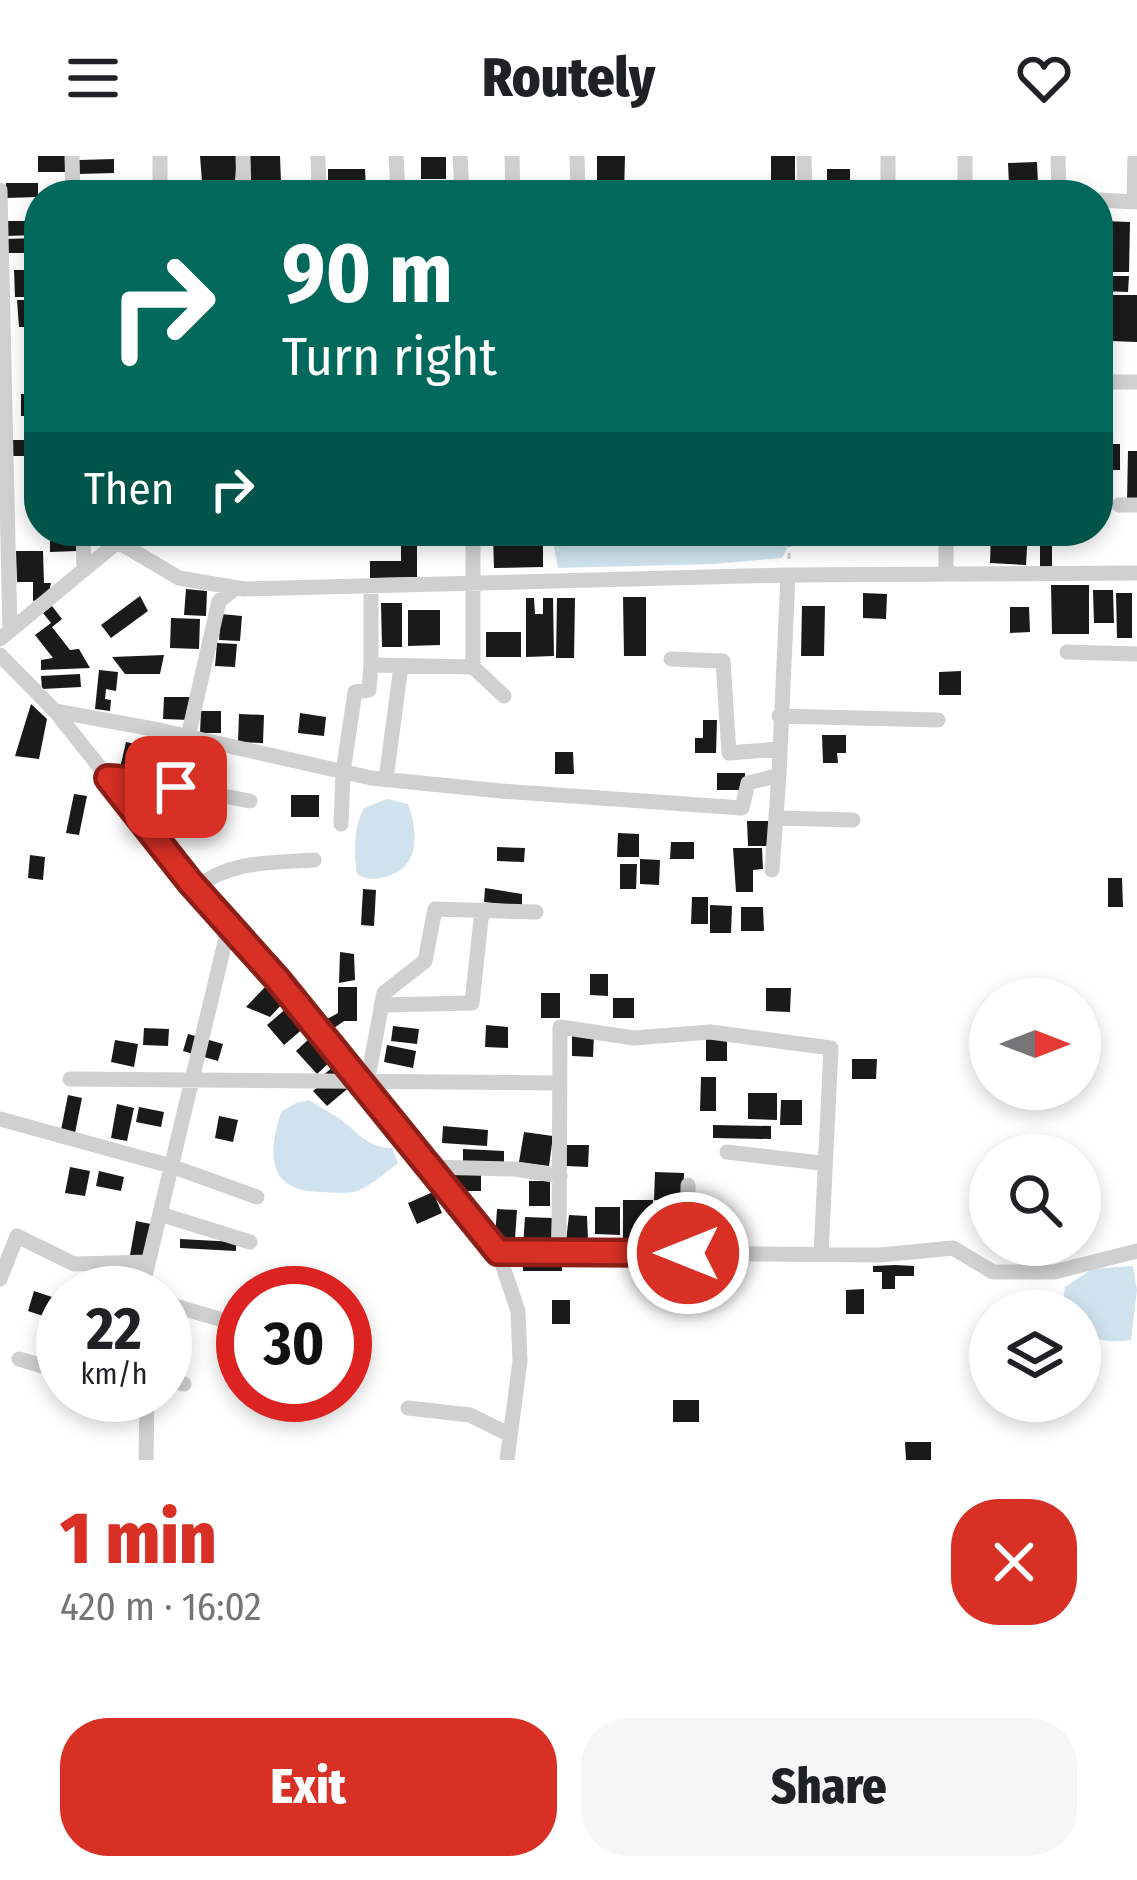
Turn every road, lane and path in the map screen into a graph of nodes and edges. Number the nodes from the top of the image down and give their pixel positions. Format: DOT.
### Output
graph roads {
  1 [pos="1135,156"];
  2 [pos="0,190"];
  3 [pos="1135,202"];
  4 [pos="1113,382"];
  5 [pos="1137,382"];
  6 [pos="1119,505"];
  7 [pos="1137,505"];
  8 [pos="83,546"];
  9 [pos="112,546"];
  10 [pos="137,546"];
  11 [pos="473,546"];
  12 [pos="789,546"];
  13 [pos="946,546"];
  14 [pos="84,570"];
  15 [pos="1137,573"];
  16 [pos="946,574"];
  17 [pos="788,575"];
  18 [pos="473,583"];
  19 [pos="370,586"];
  20 [pos="236,588"];
  21 [pos="5,635"];
  22 [pos="1067,652"];
  23 [pos="1137,654"];
  24 [pos="0,655"];
  25 [pos="671,659"];
  26 [pos="371,665"];
  27 [pos="401,666"];
  28 [pos="473,668"];
  29 [pos="504,696"];
  30 [pos="55,710"];
  31 [pos="779,716"];
  32 [pos="938,720"];
  33 [pos="188,736"];
  34 [pos="779,749"];
  35 [pos="343,772"];
  36 [pos="779,775"];
  37 [pos="108,778"];
  38 [pos="386,779"];
  39 [pos="250,801"];
  40 [pos="776,818"];
  41 [pos="215,820"];
  42 [pos="853,820"];
  43 [pos="145,824"];
  44 [pos="341,824"];
  45 [pos="314,860"];
  46 [pos="772,870"];
  47 [pos="196,888"];
  48 [pos="482,910"];
  49 [pos="536,912"];
  50 [pos="229,925"];
  51 [pos="381,1005"];
  52 [pos="70,1079"];
  53 [pos="191,1081"];
  54 [pos="363,1083"];
  55 [pos="560,1083"];
  56 [pos="0,1118"];
  57 [pos="727,1152"];
  58 [pos="820,1162"];
  59 [pos="171,1166"];
  60 [pos="429,1167"];
  61 [pos="560,1176"];
  62 [pos="688,1185"];
  63 [pos="257,1197"];
  64 [pos="160,1214"];
  65 [pos="250,1242"];
  66 [pos="1137,1251"];
  67 [pos="498,1252"];
  68 [pos="559,1252"];
  69 [pos="688,1253"];
  70 [pos="821,1254"];
  71 [pos="148,1262"];
  72 [pos="147,1266"];
  73 [pos="0,1279"];
  74 [pos="19,1358"];
  75 [pos="36,1363"];
  76 [pos="408,1408"];
  77 [pos="145,1422"];
  78 [pos="511,1435"];
  79 [pos="146,1460"];
  80 [pos="507,1460"];
  1 -- 3 [label="street"];
  2 -- 21 [label="street"];
  4 -- 5 [label="street"];
  6 -- 7 [label="street"];
  8 -- 14 [label="street"];
  9 -- 14 [label="street"];
  10 -- 20 [label="street"];
  11 -- 18 [label="street"];
  12 -- 17 [label="path"];
  13 -- 16 [label="street"];
  14 -- 21 [label="street"];
  15 -- 16 [label="street"];
  16 -- 17 [label="street"];
  17 -- 18 [label="street"];
  17 -- 31 [label="street"];
  18 -- 19 [label="street"];
  18 -- 28 [label="street"];
  19 -- 20 [label="street"];
  19 -- 26 [label="street"];
  20 -- 33 [label="street"];
  22 -- 23 [label="street"];
  24 -- 30 [label="street"];
  25 -- 34 [label="street"];
  26 -- 27 [label="street"];
  26 -- 35 [label="street"];
  27 -- 28 [label="street"];
  27 -- 38 [label="street"];
  28 -- 29 [label="street"];
  30 -- 33 [label="street"];
  30 -- 37 [label="street"];
  31 -- 32 [label="street"];
  31 -- 34 [label="street"];
  33 -- 35 [label="street"];
  34 -- 36 [label="street"];
  35 -- 38 [label="street"];
  35 -- 44 [label="street"];
  36 -- 38 [label="street"];
  36 -- 40 [label="street"];
  37 -- 39 [label="street"];
  37 -- 43 [label="street"];
  40 -- 42 [label="street"];
  40 -- 46 [label="street"];
  41 -- 43 [label="street"];
  43 -- 47 [label="street"];
  45 -- 47 [label="street"];
  47 -- 50 [label="street"];
  48 -- 49 [label="street"];
  48 -- 51 [label="street"];
  48 -- 51 [label="street"];
  50 -- 53 [label="street"];
  50 -- 54 [label="street"];
  51 -- 54 [label="street"];
  52 -- 53 [label="street"];
  53 -- 54 [label="street"];
  53 -- 59 [label="street"];
  54 -- 55 [label="street"];
  54 -- 60 [label="street"];
  55 -- 61 [label="street"];
  55 -- 70 [label="street"];
  56 -- 59 [label="street"];
  57 -- 58 [label="street"];
  59 -- 63 [label="street"];
  59 -- 64 [label="street"];
  60 -- 61 [label="street"];
  60 -- 67 [label="street"];
  61 -- 68 [label="street"];
  62 -- 69 [label="street"];
  64 -- 65 [label="street"];
  64 -- 71 [label="street"];
  66 -- 70 [label="street"];
  67 -- 68 [label="street"];
  67 -- 78 [label="street"];
  68 -- 69 [label="street"];
  69 -- 70 [label="street"];
  71 -- 72 [label="street"];
  71 -- 73 [label="street"];
  74 -- 75 [label="street"];
  76 -- 78 [label="street"];
  77 -- 79 [label="street"];
  78 -- 80 [label="street"];
}
